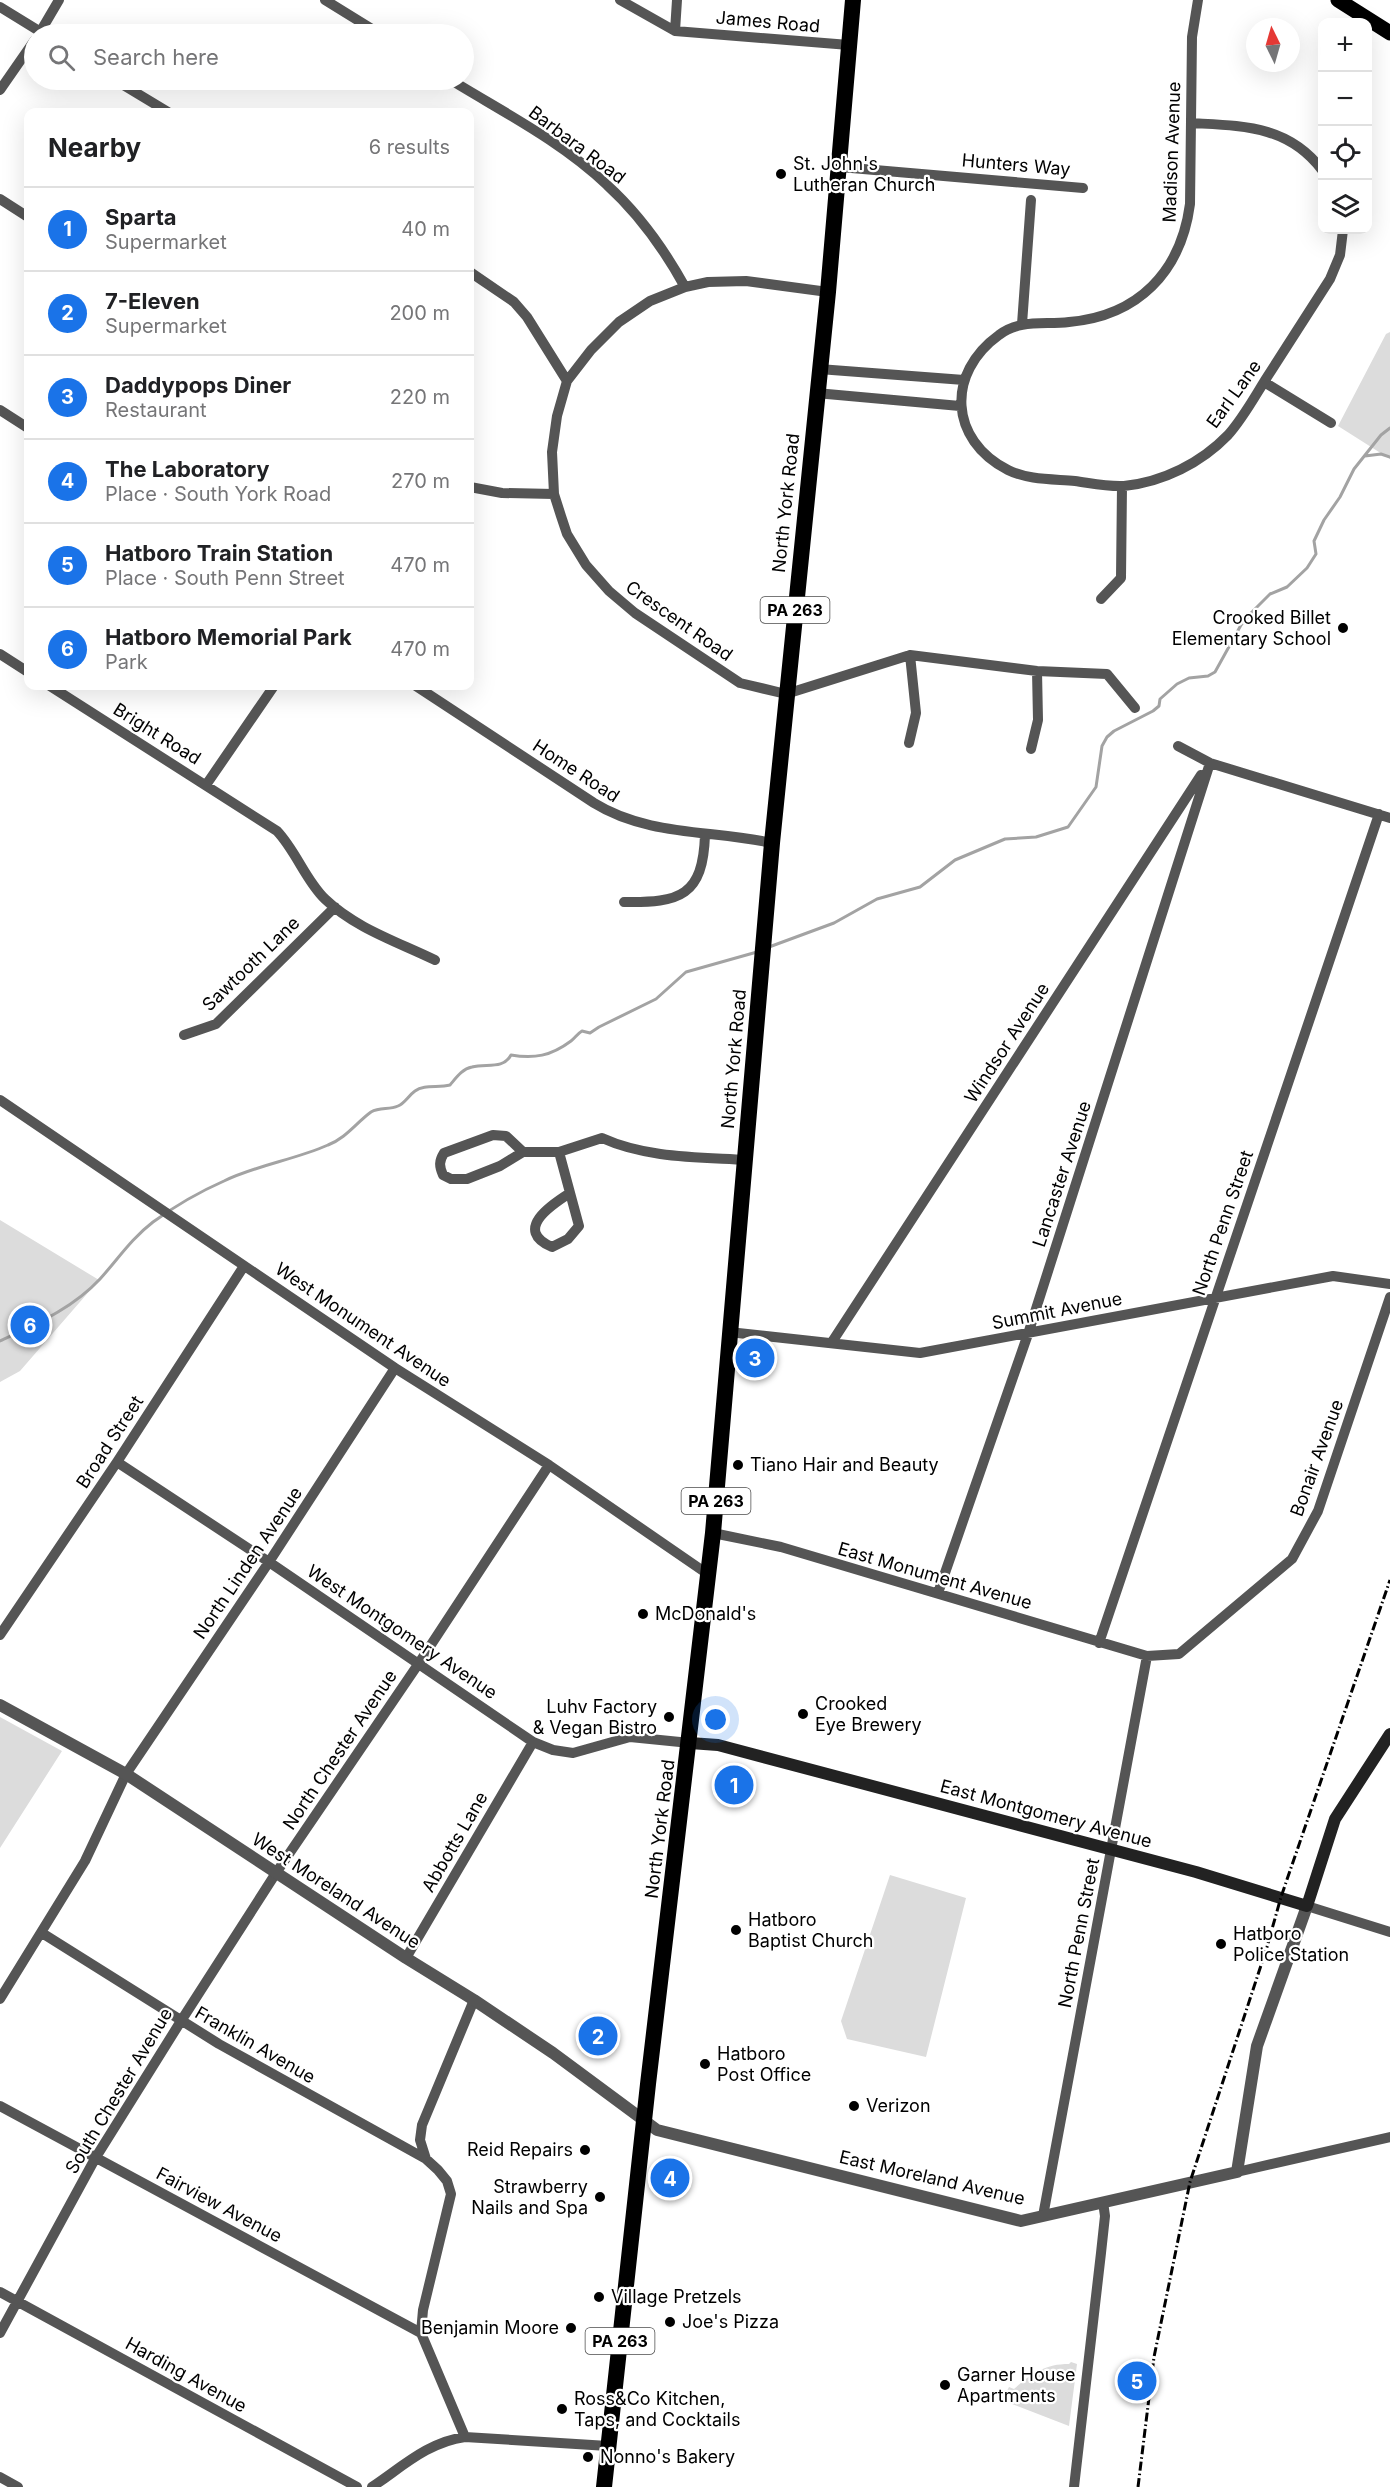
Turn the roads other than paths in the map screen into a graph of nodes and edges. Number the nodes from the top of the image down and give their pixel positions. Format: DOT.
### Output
graph roads {
  1 [pos="59,0"];
  2 [pos="325,0"];
  3 [pos="620,0"];
  4 [pos="676,0"];
  5 [pos="853,0"];
  6 [pos="1198,0"];
  7 [pos="1338,0"];
  8 [pos="0,7"];
  9 [pos="46,24"];
  10 [pos="364,24"];
  11 [pos="24,25"];
  12 [pos="675,31"];
  13 [pos="1390,33"];
  14 [pos="849,45"];
  15 [pos="24,57"];
  16 [pos="0,90"];
  17 [pos="132,90"];
  18 [pos="467,90"];
  19 [pos="161,108"];
  20 [pos="1191,123"];
  21 [pos="1318,165"];
  22 [pos="840,167"];
  23 [pos="1083,188"];
  24 [pos="0,199"];
  25 [pos="1031,200"];
  26 [pos="24,214"];
  27 [pos="1343,234"];
  28 [pos="474,275"];
  29 [pos="685,287"];
  30 [pos="828,292"];
  31 [pos="1022,324"];
  32 [pos="819,369"];
  33 [pos="964,380"];
  34 [pos="567,381"];
  35 [pos="1264,382"];
  36 [pos="816,393"];
  37 [pos="960,406"];
  38 [pos="0,410"];
  39 [pos="1331,423"];
  40 [pos="24,425"];
  41 [pos="1122,486"];
  42 [pos="474,488"];
  43 [pos="554,494"];
  44 [pos="1101,599"];
  45 [pos="0,654"];
  46 [pos="910,655"];
  47 [pos="24,669"];
  48 [pos="1037,671"];
  49 [pos="56,690"];
  50 [pos="271,690"];
  51 [pos="422,690"];
  52 [pos="786,694"];
  53 [pos="1135,708"];
  54 [pos="909,743"];
  55 [pos="1178,746"];
  56 [pos="1031,749"];
  57 [pos="1210,763"];
  58 [pos="207,785"];
  59 [pos="1379,814"];
  60 [pos="1390,818"];
  61 [pos="705,835"];
  62 [pos="772,843"];
  63 [pos="624,902"];
  64 [pos="335,907"];
  65 [pos="435,960"];
  66 [pos="184,1035"];
  67 [pos="0,1100"];
  68 [pos="523,1152"];
  69 [pos="559,1152"];
  70 [pos="746,1160"];
  71 [pos="570,1193"];
  72 [pos="244,1266"];
  73 [pos="1390,1284"];
  74 [pos="1215,1297"];
  75 [pos="1390,1297"];
  76 [pos="729,1332"];
  77 [pos="1028,1334"];
  78 [pos="832,1342"];
  79 [pos="395,1368"];
  80 [pos="117,1462"];
  81 [pos="549,1465"];
  82 [pos="713,1533"];
  83 [pos="269,1562"];
  84 [pos="709,1575"];
  85 [pos="938,1593"];
  86 [pos="0,1635"];
  87 [pos="1099,1643"];
  88 [pos="1147,1656"];
  89 [pos="419,1663"];
  90 [pos="0,1705"];
  91 [pos="1390,1734"];
  92 [pos="532,1742"];
  93 [pos="690,1743"];
  94 [pos="126,1774"];
  95 [pos="1111,1850"];
  96 [pos="276,1873"];
  97 [pos="1307,1906"];
  98 [pos="1390,1932"];
  99 [pos="42,1933"];
  100 [pos="406,1958"];
  101 [pos="0,1999"];
  102 [pos="474,2000"];
  103 [pos="180,2021"];
  104 [pos="0,2106"];
  105 [pos="644,2120"];
  106 [pos="1390,2137"];
  107 [pos="96,2157"];
  108 [pos="426,2159"];
  109 [pos="1237,2172"];
  110 [pos="1104,2202"];
  111 [pos="1043,2216"];
  112 [pos="0,2292"];
  113 [pos="18,2302"];
  114 [pos="0,2333"];
  115 [pos="422,2333"];
  116 [pos="465,2437"];
  117 [pos="608,2446"];
  118 [pos="0,2477"];
  119 [pos="18,2487"];
  120 [pos="357,2487"];
  121 [pos="372,2487"];
  122 [pos="604,2487"];
  123 [pos="1074,2487"];
  1 -- 9 [label="street"];
  2 -- 10 [label="street"];
  3 -- 12 [label="street, James Road"];
  4 -- 12 [label="street"];
  5 -- 14 [label="highway, North York Road / PA 263"];
  6 -- 20 [label="street, Madison Avenue"];
  7 -- 13 [label="main road"];
  8 -- 11 [label="street"];
  12 -- 14 [label="street, James Road"];
  14 -- 22 [label="highway, North York Road / PA 263"];
  15 -- 16 [label="street"];
  17 -- 19 [label="street"];
  18 -- 29 [label="street, Barbara Road"];
  20 -- 21 [label="street"];
  20 -- 31 [label="street, Madison Avenue"];
  22 -- 23 [label="street, Hunters Way"];
  22 -- 30 [label="highway, North York Road / PA 263"];
  24 -- 26 [label="street"];
  25 -- 31 [label="street"];
  27 -- 35 [label="street, Earl Lane"];
  28 -- 34 [label="street"];
  29 -- 30 [label="street, Crescent Road"];
  29 -- 34 [label="street, Crescent Road"];
  30 -- 32 [label="highway, North York Road / PA 263"];
  31 -- 33 [label="street, Madison Avenue"];
  32 -- 33 [label="street"];
  32 -- 36 [label="highway, North York Road / PA 263"];
  33 -- 37 [label="street"];
  34 -- 43 [label="street, Crescent Road"];
  35 -- 39 [label="street"];
  35 -- 41 [label="street, Earl Lane"];
  36 -- 37 [label="street"];
  36 -- 52 [label="highway, North York Road / PA 263"];
  37 -- 41 [label="street, Earl Lane"];
  38 -- 40 [label="street"];
  41 -- 44 [label="street"];
  42 -- 43 [label="street"];
  43 -- 52 [label="street, Crescent Road"];
  45 -- 47 [label="street"];
  46 -- 48 [label="street"];
  46 -- 52 [label="street"];
  46 -- 54 [label="street"];
  48 -- 53 [label="street"];
  48 -- 56 [label="street"];
  49 -- 58 [label="street, Bright Road"];
  50 -- 58 [label="street, Bright Road"];
  51 -- 61 [label="street, Home Road"];
  52 -- 62 [label="highway, North York Road / PA 263"];
  55 -- 57 [label="street"];
  57 -- 59 [label="street"];
  57 -- 77 [label="street, Lancaster Avenue"];
  57 -- 78 [label="street, Windsor Avenue"];
  58 -- 64 [label="street"];
  59 -- 60 [label="street"];
  59 -- 74 [label="street, North Penn Street"];
  61 -- 62 [label="street, Home Road"];
  61 -- 63 [label="street"];
  62 -- 70 [label="highway, North York Road / PA 263"];
  64 -- 65 [label="street"];
  64 -- 66 [label="street, Sawtooth Lane"];
  67 -- 72 [label="street, West Monument Avenue"];
  68 -- 68 [label="street"];
  68 -- 69 [label="street"];
  69 -- 70 [label="street"];
  69 -- 71 [label="street"];
  70 -- 76 [label="highway, North York Road / PA 263"];
  71 -- 71 [label="street"];
  72 -- 79 [label="street, West Monument Avenue"];
  72 -- 80 [label="street, Broad Street"];
  73 -- 74 [label="street, Summit Avenue"];
  74 -- 77 [label="street, Summit Avenue"];
  74 -- 87 [label="street, North Penn Street"];
  75 -- 88 [label="street, Bonair Avenue"];
  76 -- 78 [label="street, Summit Avenue"];
  76 -- 82 [label="highway, North York Road / PA 263"];
  77 -- 78 [label="street, Summit Avenue"];
  77 -- 85 [label="street, Lancaster Avenue"];
  79 -- 81 [label="street, West Monument Avenue"];
  79 -- 83 [label="street, North Linden Avenue"];
  80 -- 83 [label="street, West Montgomery Avenue"];
  80 -- 86 [label="street, Broad Street"];
  81 -- 84 [label="street, West Monument Avenue"];
  81 -- 89 [label="street, North Chester Avenue"];
  82 -- 84 [label="highway, North York Road / PA 263"];
  82 -- 85 [label="street, East Monument Avenue"];
  83 -- 89 [label="street, West Montgomery Avenue"];
  83 -- 94 [label="street, North Linden Avenue"];
  84 -- 93 [label="highway, North York Road / PA 263"];
  85 -- 87 [label="street, East Monument Avenue"];
  87 -- 88 [label="street, East Monument Avenue"];
  88 -- 95 [label="street, North Penn Street"];
  89 -- 92 [label="street, West Montgomery Avenue"];
  89 -- 96 [label="street, North Chester Avenue"];
  90 -- 94 [label="street, West Moreland Avenue"];
  91 -- 97 [label="main road"];
  92 -- 93 [label="street, West Montgomery Avenue"];
  92 -- 100 [label="street, Abbotts Lane"];
  93 -- 95 [label="main road, East Montgomery Avenue"];
  93 -- 105 [label="highway, North York Road / PA 263"];
  94 -- 96 [label="street, West Moreland Avenue"];
  94 -- 99 [label="street, North Linden Avenue"];
  95 -- 97 [label="main road, East Montgomery Avenue"];
  95 -- 111 [label="street, North Penn Street"];
  96 -- 100 [label="street, West Moreland Avenue"];
  96 -- 103 [label="street, South Chester Avenue"];
  97 -- 98 [label="street, East Montgomery Avenue"];
  97 -- 109 [label="street"];
  99 -- 101 [label="street, North Linden Avenue"];
  99 -- 103 [label="street, Franklin Avenue"];
  100 -- 102 [label="street, West Moreland Avenue"];
  102 -- 105 [label="street, West Moreland Avenue"];
  102 -- 108 [label="street"];
  103 -- 107 [label="street, South Chester Avenue"];
  103 -- 108 [label="street, Franklin Avenue"];
  104 -- 107 [label="street, Fairview Avenue"];
  105 -- 111 [label="street, East Moreland Avenue"];
  105 -- 117 [label="highway, PA 263"];
  106 -- 109 [label="street, East Moreland Avenue"];
  107 -- 113 [label="street, South Chester Avenue"];
  107 -- 115 [label="street, Fairview Avenue"];
  108 -- 115 [label="street, Franklin Avenue"];
  109 -- 110 [label="street, East Moreland Avenue"];
  110 -- 111 [label="street, East Moreland Avenue"];
  110 -- 123 [label="street"];
  112 -- 113 [label="street, Harding Avenue"];
  113 -- 114 [label="street, South Chester Avenue"];
  113 -- 120 [label="street, Harding Avenue"];
  115 -- 116 [label="street"];
  116 -- 117 [label="street"];
  116 -- 121 [label="street"];
  117 -- 122 [label="highway, PA 263"];
  118 -- 119 [label="street"];
}
